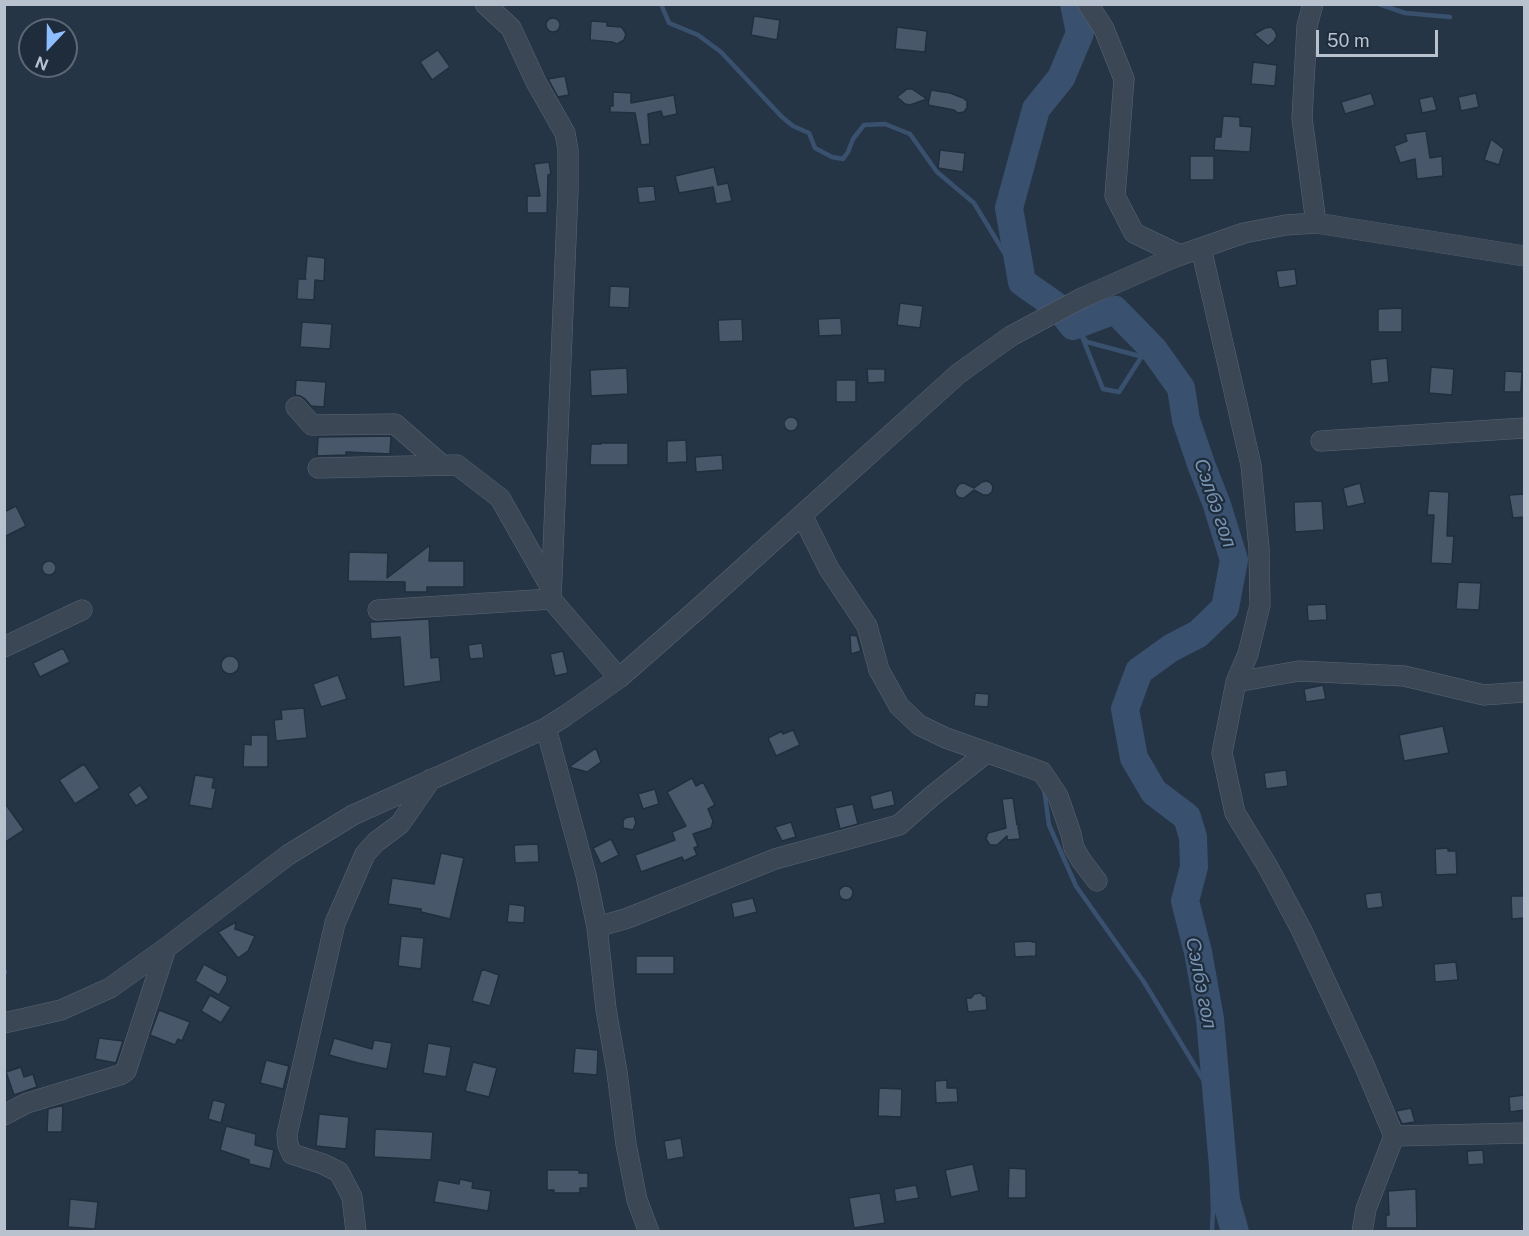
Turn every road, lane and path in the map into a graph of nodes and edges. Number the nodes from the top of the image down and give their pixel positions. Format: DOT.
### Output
graph roads {
  1 [pos="485,4"];
  2 [pos="1088,4"];
  3 [pos="1313,4"];
  4 [pos="1316,223"];
  5 [pos="1201,248"];
  6 [pos="1180,255"];
  7 [pos="1524,256"];
  8 [pos="296,406"];
  9 [pos="1524,428"];
  10 [pos="1321,441"];
  11 [pos="442,465"];
  12 [pos="318,468"];
  13 [pos="802,515"];
  14 [pos="551,593"];
  15 [pos="82,610"];
  16 [pos="378,610"];
  17 [pos="4,647"];
  18 [pos="619,678"];
  19 [pos="1236,682"];
  20 [pos="1524,692"];
  21 [pos="546,728"];
  22 [pos="986,753"];
  23 [pos="431,779"];
  24 [pos="1097,881"];
  25 [pos="597,927"];
  26 [pos="166,948"];
  27 [pos="4,1023"];
  28 [pos="4,1115"];
  29 [pos="1524,1133"];
  30 [pos="1394,1136"];
  31 [pos="357,1232"];
  32 [pos="649,1232"];
  33 [pos="1362,1232"];
  1 -- 14 [label="street"];
  2 -- 6 [label="street"];
  3 -- 4 [label="street"];
  4 -- 5 [label="street"];
  4 -- 7 [label="street"];
  5 -- 6 [label="street"];
  5 -- 19 [label="street"];
  6 -- 13 [label="street"];
  8 -- 11 [label="street"];
  9 -- 10 [label="street"];
  11 -- 12 [label="street"];
  11 -- 14 [label="street"];
  13 -- 18 [label="street"];
  13 -- 22 [label="street"];
  14 -- 16 [label="street"];
  14 -- 18 [label="street"];
  15 -- 17 [label="street"];
  18 -- 21 [label="street"];
  19 -- 20 [label="street"];
  19 -- 30 [label="street"];
  21 -- 23 [label="street"];
  21 -- 25 [label="street"];
  22 -- 24 [label="street"];
  22 -- 25 [label="street"];
  23 -- 26 [label="street"];
  23 -- 31 [label="street"];
  25 -- 32 [label="street"];
  26 -- 27 [label="street"];
  26 -- 28 [label="street"];
  29 -- 30 [label="street"];
  30 -- 33 [label="street"];
}
